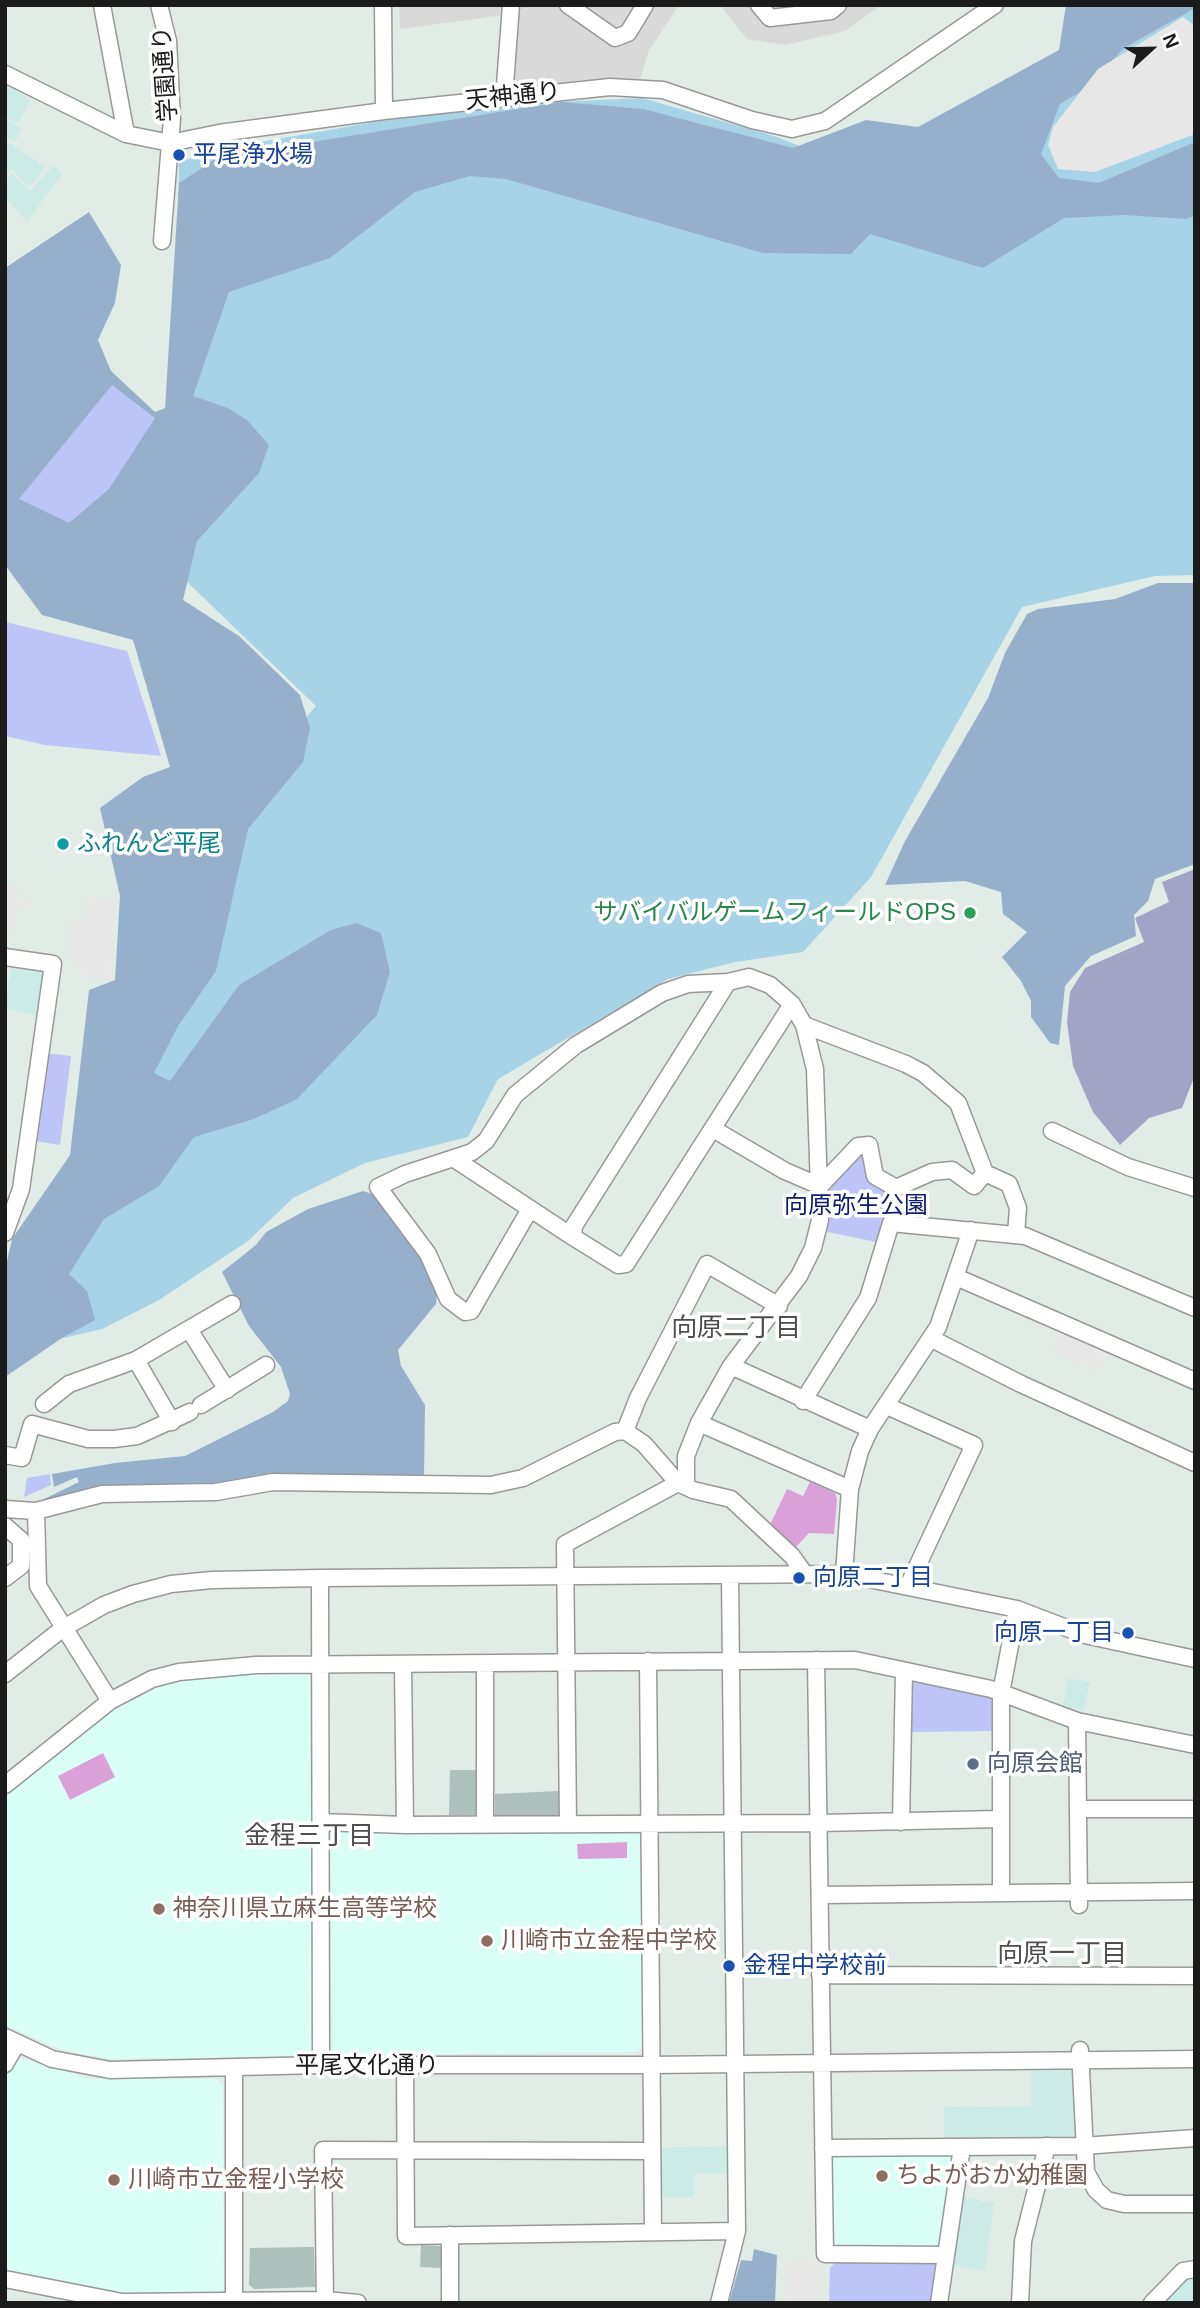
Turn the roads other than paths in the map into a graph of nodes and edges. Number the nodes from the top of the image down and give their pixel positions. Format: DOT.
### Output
graph roads {
  1 [pos="102,5"];
  2 [pos="159,5"];
  3 [pos="383,5"];
  4 [pos="511,5"];
  5 [pos="568,5"];
  6 [pos="645,5"];
  7 [pos="759,5"];
  8 [pos="838,5"];
  9 [pos="995,5"];
  10 [pos="5,74"];
  11 [pos="503,99"];
  12 [pos="384,111"];
  13 [pos="126,134"];
  14 [pos="170,144"];
  15 [pos="162,241"];
  16 [pos="5,957"];
  17 [pos="728,982"];
  18 [pos="792,1003"];
  19 [pos="804,1026"];
  20 [pos="713,1129"];
  21 [pos="1052,1132"];
  22 [pos="453,1158"];
  23 [pos="985,1173"];
  24 [pos="820,1185"];
  25 [pos="13,1188"];
  26 [pos="1195,1188"];
  27 [pos="530,1209"];
  28 [pos="971,1230"];
  29 [pos="5,1233"];
  30 [pos="1016,1235"];
  31 [pos="573,1237"];
  32 [pos="956,1277"];
  33 [pos="232,1304"];
  34 [pos="779,1306"];
  35 [pos="1195,1308"];
  36 [pos="190,1331"];
  37 [pos="932,1339"];
  38 [pos="136,1360"];
  39 [pos="266,1365"];
  40 [pos="730,1366"];
  41 [pos="1195,1381"];
  42 [pos="227,1391"];
  43 [pos="803,1401"];
  44 [pos="44,1404"];
  45 [pos="887,1406"];
  46 [pos="172,1422"];
  47 [pos="699,1423"];
  48 [pos="870,1429"];
  49 [pos="625,1431"];
  50 [pos="5,1455"];
  51 [pos="1195,1463"];
  52 [pos="682,1484"];
  53 [pos="850,1489"];
  54 [pos="5,1508"];
  55 [pos="36,1511"];
  56 [pos="5,1526"];
  57 [pos="804,1573"];
  58 [pos="844,1574"];
  59 [pos="730,1575"];
  60 [pos="565,1577"];
  61 [pos="5,1578"];
  62 [pos="320,1578"];
  63 [pos="908,1586"];
  64 [pos="1017,1609"];
  65 [pos="62,1629"];
  66 [pos="1195,1659"];
  67 [pos="732,1660"];
  68 [pos="816,1660"];
  69 [pos="648,1661"];
  70 [pos="566,1662"];
  71 [pos="320,1664"];
  72 [pos="403,1664"];
  73 [pos="485,1665"];
  74 [pos="904,1671"];
  75 [pos="5,1674"];
  76 [pos="1002,1693"];
  77 [pos="110,1701"];
  78 [pos="1077,1721"];
  79 [pos="1195,1745"];
  80 [pos="5,1785"];
  81 [pos="1079,1809"];
  82 [pos="1195,1810"];
  83 [pos="999,1819"];
  84 [pos="321,1822"];
  85 [pos="901,1822"];
  86 [pos="648,1823"];
  87 [pos="820,1823"];
  88 [pos="485,1824"];
  89 [pos="568,1824"];
  90 [pos="734,1824"];
  91 [pos="405,1825"];
  92 [pos="1195,1891"];
  93 [pos="1001,1892"];
  94 [pos="820,1895"];
  95 [pos="1079,1898"];
  96 [pos="820,1975"];
  97 [pos="1195,1976"];
  98 [pos="11,2040"];
  99 [pos="1080,2055"];
  100 [pos="1195,2059"];
  101 [pos="821,2062"];
  102 [pos="5,2064"];
  103 [pos="736,2064"];
  104 [pos="321,2065"];
  105 [pos="649,2065"];
  106 [pos="405,2066"];
  107 [pos="234,2069"];
  108 [pos="1195,2138"];
  109 [pos="1047,2146"];
  110 [pos="1083,2146"];
  111 [pos="962,2147"];
  112 [pos="823,2148"];
  113 [pos="651,2151"];
  114 [pos="405,2152"];
  115 [pos="1195,2204"];
  116 [pos="737,2231"];
  117 [pos="653,2232"];
  118 [pos="450,2235"];
  119 [pos="946,2255"];
  120 [pos="1195,2269"];
  121 [pos="5,2279"];
  122 [pos="234,2302"];
  123 [pos="325,2302"];
  124 [pos="122,2303"];
  125 [pos="358,2303"];
  126 [pos="450,2303"];
  127 [pos="719,2303"];
  128 [pos="939,2303"];
  129 [pos="1020,2303"];
  130 [pos="1152,2303"];
  1 -- 13 [label="street"];
  2 -- 14 [label="street, 学園通り"];
  3 -- 12 [label="street"];
  4 -- 11 [label="street"];
  5 -- 6 [label="street"];
  7 -- 8 [label="street"];
  9 -- 11 [label="street, 天神通り"];
  10 -- 13 [label="street, 天神通り"];
  11 -- 12 [label="street, 天神通り"];
  12 -- 14 [label="street, 天神通り"];
  13 -- 14 [label="street, 天神通り"];
  14 -- 15 [label="street, 学園通り"];
  16 -- 25 [label="street"];
  17 -- 18 [label="street"];
  17 -- 22 [label="street"];
  17 -- 31 [label="street"];
  18 -- 19 [label="street"];
  18 -- 20 [label="street"];
  19 -- 23 [label="street"];
  19 -- 24 [label="street"];
  20 -- 24 [label="street"];
  20 -- 31 [label="street"];
  21 -- 26 [label="street"];
  22 -- 27 [label="street"];
  22 -- 27 [label="street"];
  23 -- 24 [label="street"];
  23 -- 30 [label="street"];
  24 -- 34 [label="street"];
  25 -- 29 [label="street"];
  27 -- 31 [label="street"];
  28 -- 30 [label="street"];
  28 -- 32 [label="street"];
  28 -- 43 [label="street"];
  30 -- 35 [label="street"];
  32 -- 37 [label="street"];
  32 -- 41 [label="street"];
  33 -- 36 [label="street"];
  34 -- 40 [label="street"];
  34 -- 49 [label="street"];
  36 -- 38 [label="street"];
  36 -- 42 [label="street"];
  37 -- 45 [label="street"];
  37 -- 51 [label="street"];
  38 -- 44 [label="street"];
  38 -- 46 [label="street"];
  39 -- 42 [label="street"];
  40 -- 43 [label="street"];
  40 -- 47 [label="street"];
  42 -- 46 [label="street"];
  43 -- 48 [label="street"];
  45 -- 48 [label="street"];
  45 -- 63 [label="street"];
  46 -- 50 [label="street"];
  47 -- 52 [label="street"];
  47 -- 53 [label="street"];
  48 -- 53 [label="street"];
  49 -- 52 [label="street"];
  49 -- 55 [label="street"];
  52 -- 57 [label="street"];
  52 -- 60 [label="street"];
  53 -- 58 [label="street"];
  54 -- 55 [label="street"];
  55 -- 65 [label="street"];
  56 -- 61 [label="street"];
  57 -- 58 [label="street"];
  57 -- 59 [label="street"];
  58 -- 63 [label="street"];
  59 -- 60 [label="street"];
  59 -- 67 [label="street"];
  60 -- 62 [label="street"];
  60 -- 70 [label="street"];
  62 -- 65 [label="street"];
  62 -- 71 [label="street"];
  63 -- 64 [label="street"];
  64 -- 66 [label="street"];
  64 -- 76 [label="street"];
  65 -- 75 [label="street"];
  65 -- 77 [label="street"];
  67 -- 68 [label="street"];
  67 -- 69 [label="street"];
  67 -- 90 [label="street"];
  68 -- 74 [label="street"];
  68 -- 87 [label="street"];
  69 -- 70 [label="street"];
  69 -- 86 [label="street"];
  70 -- 73 [label="street"];
  70 -- 89 [label="street"];
  71 -- 72 [label="street"];
  71 -- 77 [label="street"];
  71 -- 84 [label="street"];
  72 -- 73 [label="street"];
  72 -- 91 [label="street"];
  73 -- 88 [label="street"];
  74 -- 76 [label="street"];
  74 -- 85 [label="street"];
  76 -- 78 [label="street"];
  76 -- 83 [label="street"];
  77 -- 80 [label="street"];
  78 -- 79 [label="street"];
  78 -- 81 [label="street"];
  81 -- 82 [label="street"];
  81 -- 95 [label="street"];
  83 -- 85 [label="street"];
  83 -- 93 [label="street"];
  84 -- 91 [label="street"];
  84 -- 104 [label="street"];
  85 -- 87 [label="street"];
  86 -- 89 [label="street"];
  86 -- 90 [label="street"];
  86 -- 105 [label="street"];
  87 -- 90 [label="street"];
  87 -- 94 [label="street"];
  88 -- 89 [label="street"];
  88 -- 91 [label="street"];
  90 -- 103 [label="street"];
  92 -- 95 [label="street"];
  93 -- 94 [label="street"];
  93 -- 95 [label="street"];
  94 -- 96 [label="street"];
  96 -- 97 [label="street"];
  96 -- 101 [label="street"];
  98 -- 102 [label="street"];
  98 -- 107 [label="street, 平尾文化通り"];
  99 -- 100 [label="street, 平尾文化通り"];
  99 -- 101 [label="street, 平尾文化通り"];
  99 -- 110 [label="street"];
  101 -- 103 [label="street, 平尾文化通り"];
  101 -- 112 [label="street"];
  103 -- 105 [label="street, 平尾文化通り"];
  103 -- 116 [label="street"];
  104 -- 106 [label="street, 平尾文化通り"];
  104 -- 107 [label="street, 平尾文化通り"];
  105 -- 106 [label="street, 平尾文化通り"];
  105 -- 113 [label="street"];
  106 -- 114 [label="street"];
  107 -- 122 [label="street"];
  108 -- 110 [label="street"];
  109 -- 110 [label="street"];
  109 -- 111 [label="street"];
  109 -- 129 [label="street"];
  110 -- 115 [label="street"];
  111 -- 112 [label="street"];
  111 -- 119 [label="street"];
  112 -- 119 [label="street"];
  113 -- 114 [label="street"];
  113 -- 117 [label="street"];
  114 -- 118 [label="street"];
  114 -- 123 [label="street"];
  116 -- 117 [label="street"];
  116 -- 127 [label="street"];
  117 -- 118 [label="street"];
  118 -- 126 [label="street"];
  119 -- 128 [label="street"];
  120 -- 130 [label="street"];
  121 -- 124 [label="street"];
  122 -- 123 [label="street"];
  122 -- 124 [label="street"];
  123 -- 125 [label="street"];
}
